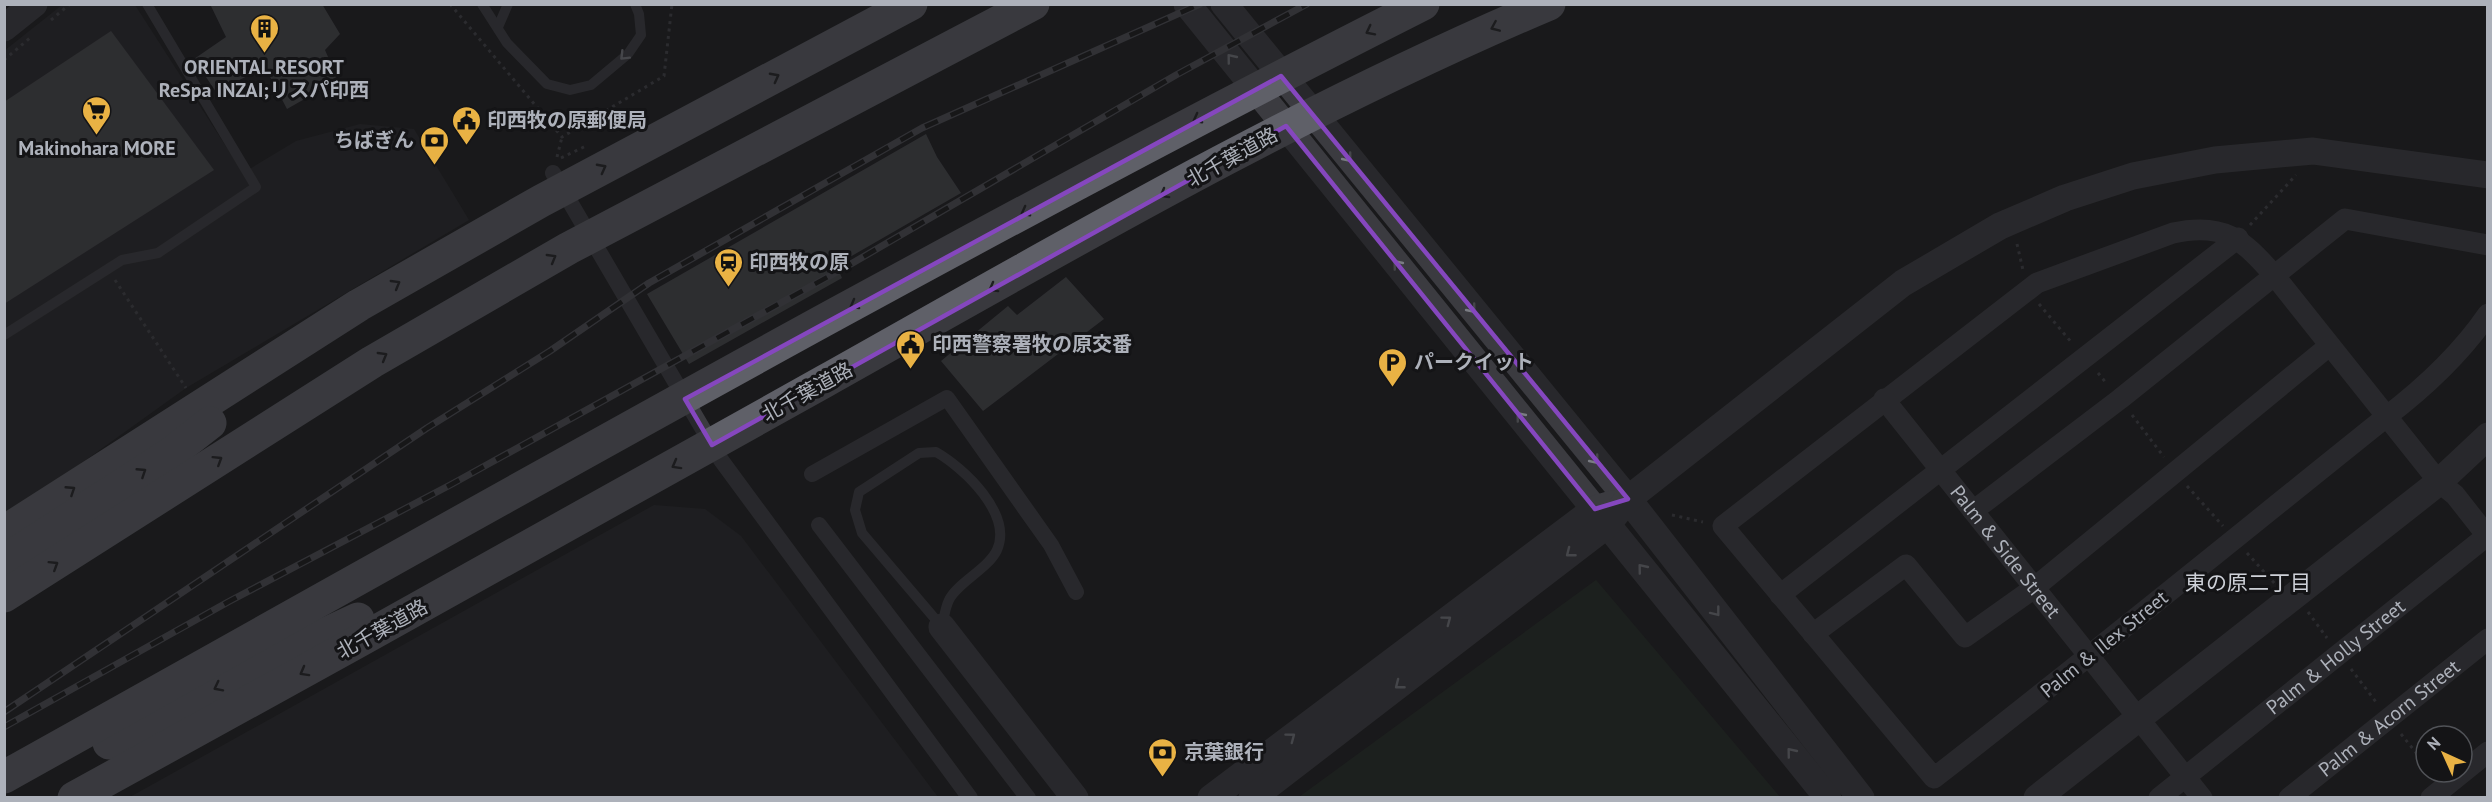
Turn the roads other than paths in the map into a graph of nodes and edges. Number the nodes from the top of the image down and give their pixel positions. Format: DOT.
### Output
graph roads {
  1 [pos="34,4"];
  2 [pos="147,4"];
  3 [pos="482,4"];
  4 [pos="508,4"];
  5 [pos="635,4"];
  6 [pos="911,4"];
  7 [pos="1033,4"];
  8 [pos="1187,4"];
  9 [pos="1224,4"];
  10 [pos="1423,4"];
  11 [pos="1549,4"];
  12 [pos="498,27"];
  13 [pos="4,28"];
  14 [pos="1296,116"];
  15 [pos="553,173"];
  16 [pos="2487,175"];
  17 [pos="2238,238"];
  18 [pos="2487,245"];
  19 [pos="2274,275"];
  20 [pos="359,306"];
  21 [pos="2487,314"];
  22 [pos="4,335"];
  23 [pos="2329,346"];
  24 [pos="1884,399"];
  25 [pos="2385,417"];
  26 [pos="2487,436"];
  27 [pos="1941,471"];
  28 [pos="812,474"];
  29 [pos="2439,483"];
  30 [pos="1628,499"];
  31 [pos="1973,511"];
  32 [pos="1601,517"];
  33 [pos="819,525"];
  34 [pos="4,532"];
  35 [pos="2487,536"];
  36 [pos="4,561"];
  37 [pos="483,574"];
  38 [pos="2034,588"];
  39 [pos="1076,592"];
  40 [pos="1780,595"];
  41 [pos="4,596"];
  42 [pos="942,627"];
  43 [pos="1813,634"];
  44 [pos="2487,639"];
  45 [pos="2089,657"];
  46 [pos="2132,711"];
  47 [pos="2487,752"];
  48 [pos="4,777"];
  49 [pos="2185,777"];
  50 [pos="4,786"];
  51 [pos="74,798"];
  52 [pos="970,798"];
  53 [pos="1028,798"];
  54 [pos="1075,798"];
  55 [pos="1211,798"];
  56 [pos="1252,798"];
  57 [pos="1828,798"];
  58 [pos="1861,798"];
  59 [pos="2037,798"];
  60 [pos="2159,798"];
  61 [pos="2202,798"];
  62 [pos="2289,798"];
  63 [pos="2431,798"];
  1 -- 13 [label="street"];
  2 -- 22 [label="lane"];
  3 -- 12 [label="lane"];
  4 -- 12 [label="lane"];
  5 -- 12 [label="lane, one-way"];
  20 -- 6 [label="highway, one-way"];
  41 -- 7 [label="highway, one-way"];
  14 -- 8 [label="street, one-way"];
  9 -- 14 [label="street"];
  10 -- 48 [label="highway, one-way"];
  11 -- 14 [label="highway, 北千葉道路, one-way"];
  14 -- 30 [label="street, one-way"];
  32 -- 14 [label="street, one-way"];
  14 -- 37 [label="highway, 北千葉道路, one-way"];
  15 -- 52 [label="street"];
  16 -- 30 [label="street"];
  17 -- 19 [label="street"];
  17 -- 24 [label="street"];
  17 -- 27 [label="street"];
  18 -- 19 [label="street"];
  19 -- 23 [label="street"];
  19 -- 31 [label="street"];
  34 -- 20 [label="highway, one-way"];
  36 -- 20 [label="highway, one-way"];
  21 -- 25 [label="street, Palm & Ilex Street"];
  23 -- 25 [label="street"];
  23 -- 38 [label="street"];
  24 -- 27 [label="street, Palm & Side Street"];
  24 -- 40 [label="street"];
  25 -- 29 [label="street"];
  25 -- 45 [label="street, Palm & Ilex Street"];
  26 -- 29 [label="street"];
  27 -- 31 [label="street, Palm & Side Street"];
  27 -- 40 [label="street"];
  28 -- 39 [label="street"];
  29 -- 35 [label="street"];
  29 -- 46 [label="street"];
  30 -- 32 [label="street"];
  30 -- 58 [label="street, one-way"];
  31 -- 38 [label="street, Palm & Side Street"];
  55 -- 32 [label="street, one-way"];
  32 -- 56 [label="street, one-way"];
  57 -- 32 [label="street, one-way"];
  33 -- 53 [label="street"];
  35 -- 49 [label="street, Palm & Holly Street"];
  37 -- 50 [label="highway, one-way"];
  37 -- 51 [label="highway, 北千葉道路, one-way"];
  38 -- 43 [label="street"];
  38 -- 45 [label="street, Palm & Side Street"];
  40 -- 43 [label="street"];
  42 -- 42 [label="lane"];
  42 -- 54 [label="street"];
  43 -- 45 [label="street, Palm & Ilex Street"];
  44 -- 62 [label="street, Palm & Acorn Street"];
  45 -- 46 [label="street, Palm & Side Street"];
  46 -- 49 [label="street, Palm & Side Street"];
  46 -- 59 [label="street"];
  47 -- 63 [label="street"];
  49 -- 60 [label="street, Palm & Holly Street"];
  49 -- 61 [label="street, Palm & Side Street"];
}
